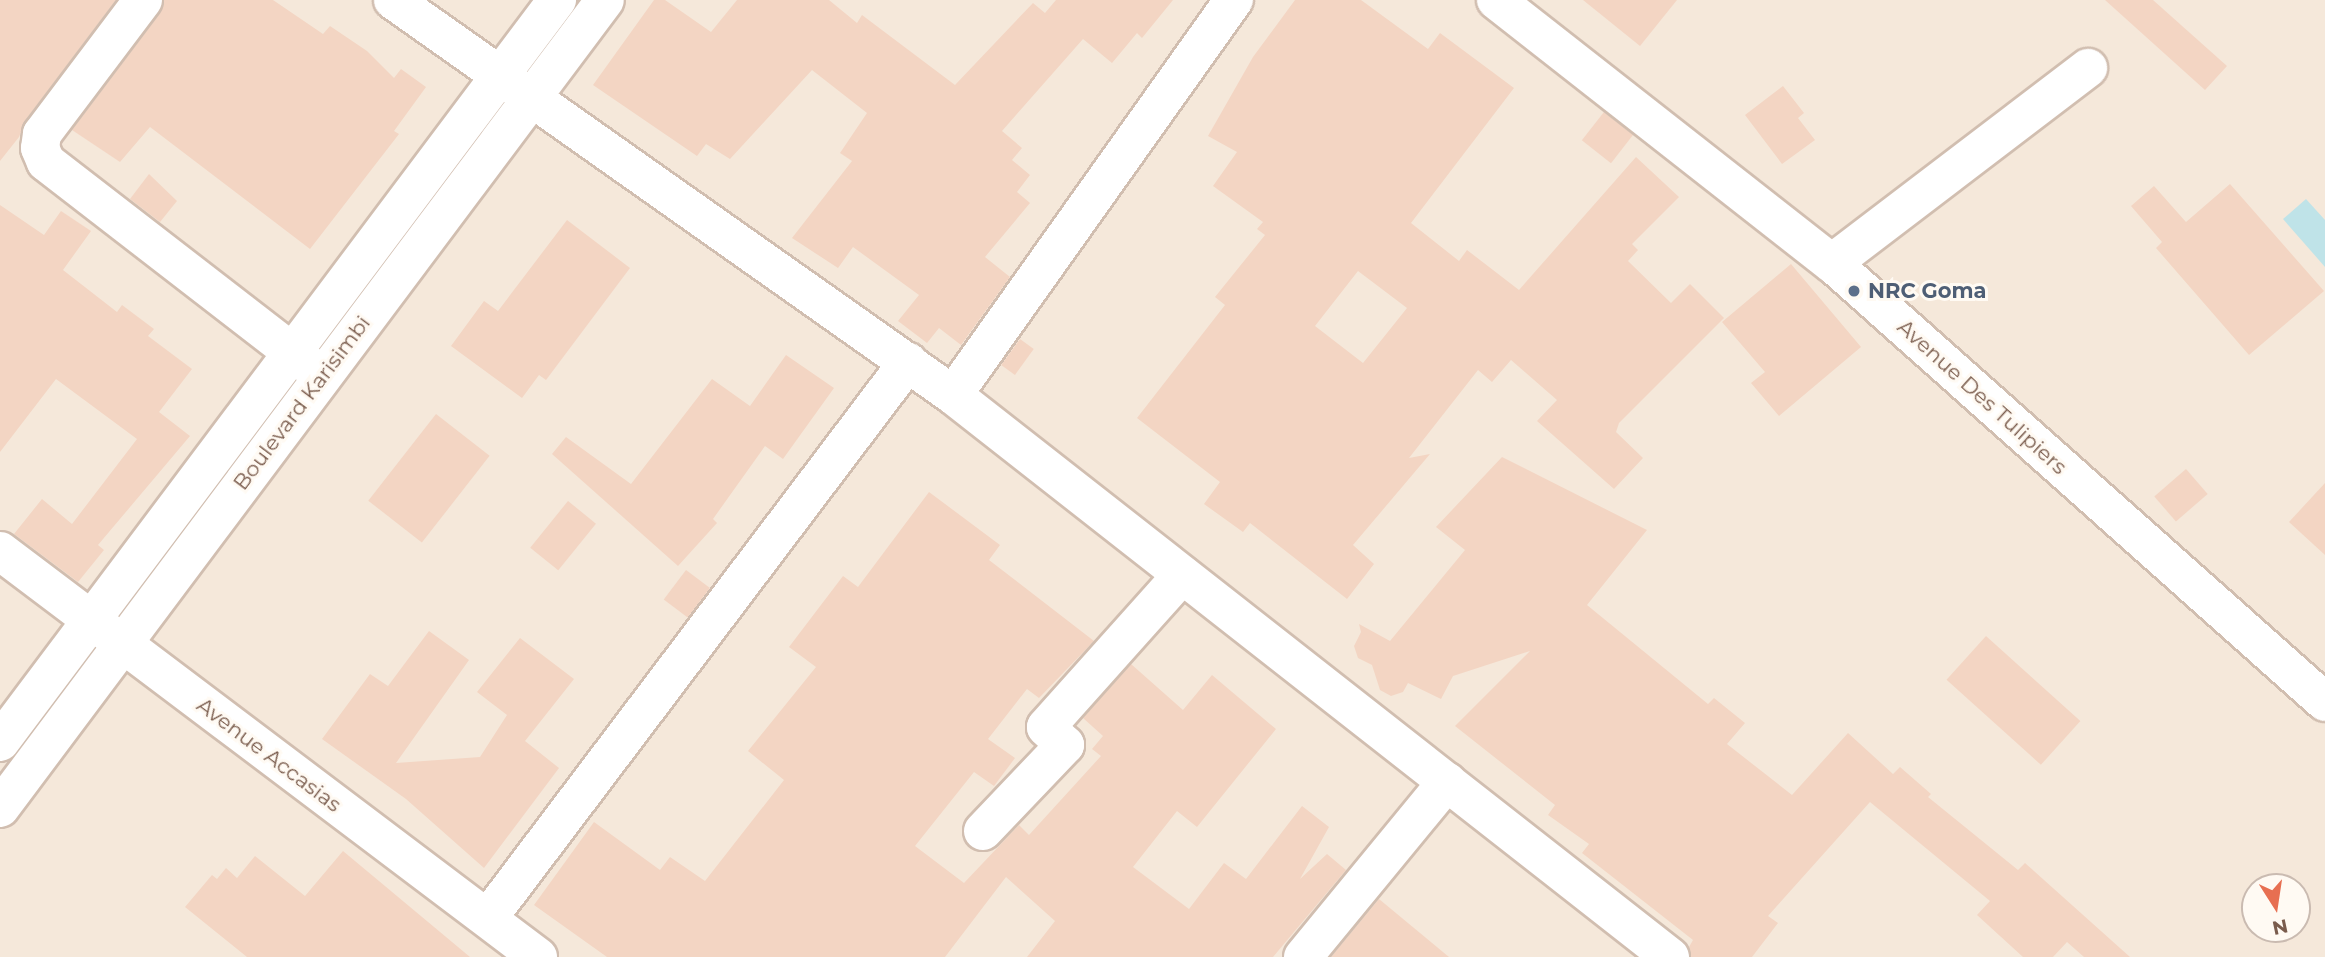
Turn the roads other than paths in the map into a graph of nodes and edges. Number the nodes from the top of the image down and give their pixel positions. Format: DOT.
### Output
graph roads {
  1 [pos="143,0"];
  2 [pos="393,0"];
  3 [pos="557,0"];
  4 [pos="605,0"];
  5 [pos="1234,0"];
  6 [pos="1496,0"];
  7 [pos="2088,68"];
  8 [pos="500,76"];
  9 [pos="530,100"];
  10 [pos="1832,264"];
  11 [pos="291,352"];
  12 [pos="908,362"];
  13 [pos="324,375"];
  14 [pos="953,395"];
  15 [pos="0,551"];
  16 [pos="1182,575"];
  17 [pos="89,621"];
  18 [pos="120,644"];
  19 [pos="2325,702"];
  20 [pos="0,742"];
  21 [pos="1447,782"];
  22 [pos="0,808"];
  23 [pos="983,831"];
  24 [pos="488,918"];
  25 [pos="534,956"];
  26 [pos="1303,957"];
  27 [pos="1671,957"];
  1 -- 11 [label="street"];
  2 -- 8 [label="street"];
  3 -- 8 [label="street"];
  4 -- 9 [label="street, Boulevard Karisimbi"];
  5 -- 14 [label="street"];
  6 -- 10 [label="street, Avenue Des Tulipiers"];
  7 -- 10 [label="street"];
  8 -- 9 [label="street"];
  8 -- 11 [label="street"];
  9 -- 12 [label="street"];
  9 -- 13 [label="street, Boulevard Karisimbi"];
  10 -- 19 [label="street, Avenue Des Tulipiers"];
  11 -- 13 [label="street"];
  11 -- 17 [label="street"];
  12 -- 14 [label="street"];
  12 -- 24 [label="street"];
  13 -- 18 [label="street, Boulevard Karisimbi"];
  14 -- 16 [label="street"];
  15 -- 17 [label="street, Avenue Accasias"];
  16 -- 21 [label="street"];
  16 -- 23 [label="street"];
  17 -- 18 [label="street, Avenue Accasias"];
  17 -- 20 [label="street"];
  18 -- 22 [label="street, Boulevard Karisimbi"];
  18 -- 24 [label="street, Avenue Accasias"];
  21 -- 26 [label="street"];
  21 -- 27 [label="street"];
  24 -- 25 [label="street, Avenue Accasias"];
}
